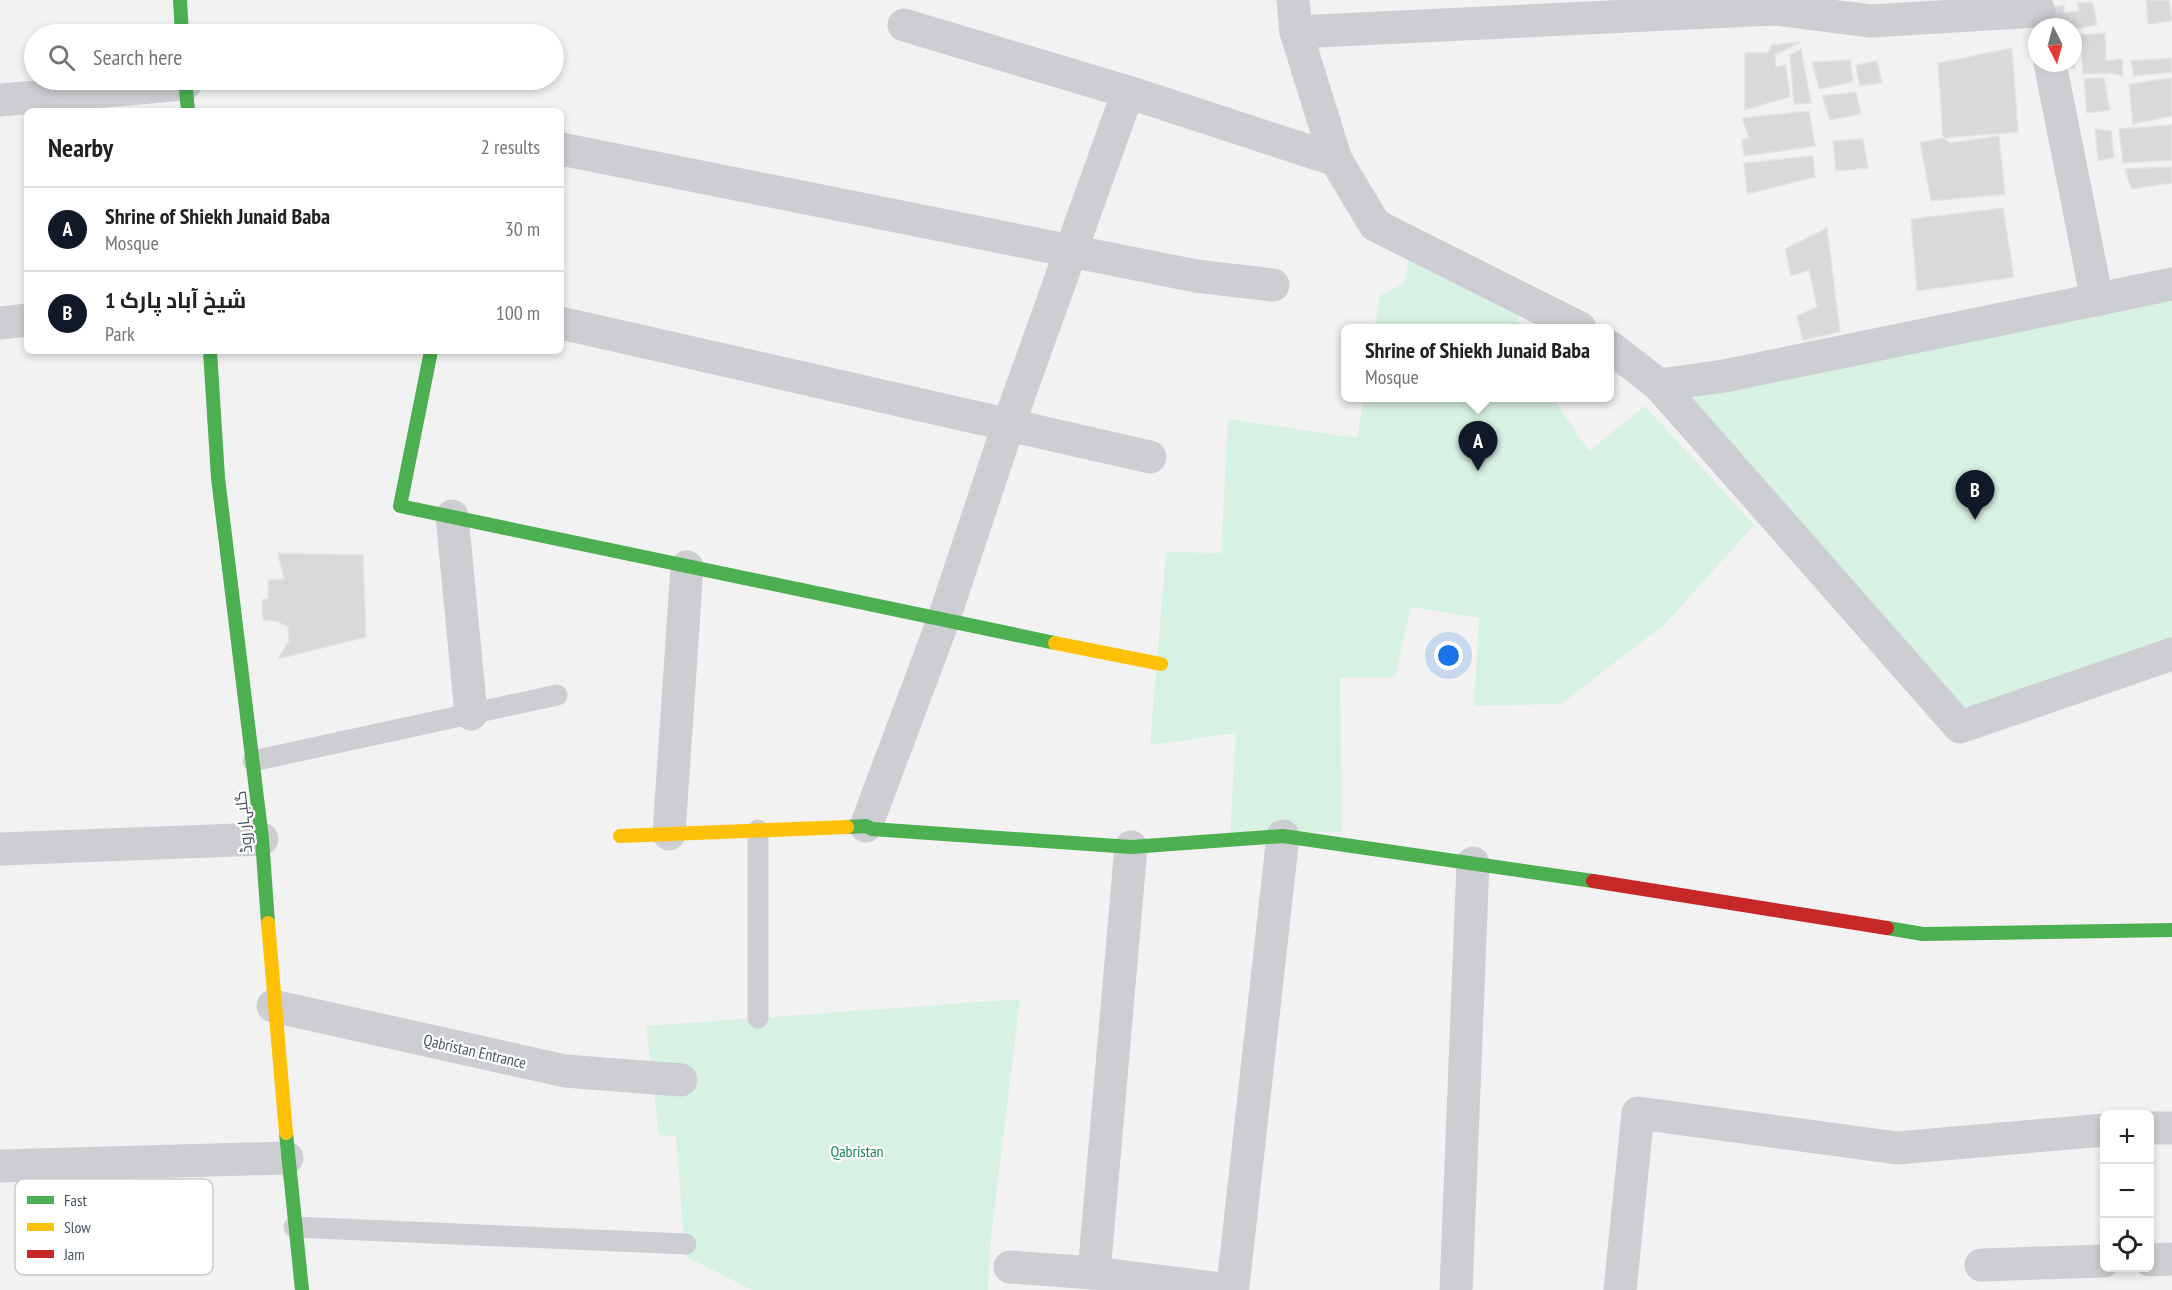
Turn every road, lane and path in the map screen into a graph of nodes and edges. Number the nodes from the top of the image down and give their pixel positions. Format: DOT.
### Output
graph roads {
  1 [pos="180,0"];
  2 [pos="1293,0"];
  3 [pos="2040,13"];
  4 [pos="181,24"];
  5 [pos="904,25"];
  6 [pos="1296,32"];
  7 [pos="2052,72"];
  8 [pos="186,92"];
  9 [pos="1128,92"];
  10 [pos="0,100"];
  11 [pos="564,150"];
  12 [pos="1336,160"];
  13 [pos="1070,251"];
  14 [pos="1273,285"];
  15 [pos="2171,288"];
  16 [pos="2097,300"];
  17 [pos="24,320"];
  18 [pos="0,323"];
  19 [pos="564,324"];
  20 [pos="1573,324"];
  21 [pos="1614,350"];
  22 [pos="210,354"];
  23 [pos="430,354"];
  24 [pos="1659,385"];
  25 [pos="1008,426"];
  26 [pos="1150,457"];
  27 [pos="452,516"];
  28 [pos="687,567"];
  29 [pos="943,621"];
  30 [pos="2172,654"];
  31 [pos="1161,664"];
  32 [pos="556,695"];
  33 [pos="471,714"];
  34 [pos="253,761"];
  35 [pos="866,826"];
  36 [pos="758,830"];
  37 [pos="669,834"];
  38 [pos="620,836"];
  39 [pos="1283,836"];
  40 [pos="262,839"];
  41 [pos="1131,847"];
  42 [pos="0,849"];
  43 [pos="1473,863"];
  44 [pos="2172,930"];
  45 [pos="273,1006"];
  46 [pos="758,1018"];
  47 [pos="681,1080"];
  48 [pos="2154,1128"];
  49 [pos="2172,1128"];
  50 [pos="2100,1130"];
  51 [pos="287,1158"];
  52 [pos="0,1166"];
  53 [pos="294,1227"];
  54 [pos="686,1244"];
  55 [pos="2172,1259"];
  56 [pos="2154,1260"];
  57 [pos="2100,1261"];
  58 [pos="1981,1265"];
  59 [pos="1010,1267"];
  60 [pos="1094,1273"];
  61 [pos="302,1290"];
  62 [pos="1456,1290"];
  63 [pos="1620,1290"];
  1 -- 4 [label="street"];
  2 -- 6 [label="street"];
  3 -- 6 [label="street"];
  5 -- 9 [label="street"];
  6 -- 12 [label="street"];
  7 -- 16 [label="street"];
  8 -- 10 [label="street"];
  9 -- 12 [label="street"];
  9 -- 13 [label="street"];
  11 -- 13 [label="street"];
  12 -- 20 [label="street"];
  13 -- 14 [label="street"];
  13 -- 25 [label="street"];
  15 -- 16 [label="street"];
  16 -- 24 [label="street"];
  17 -- 18 [label="street"];
  19 -- 25 [label="street"];
  21 -- 24 [label="street"];
  22 -- 34 [label="street, گلبہار روڈ"];
  23 -- 27 [label="street"];
  24 -- 30 [label="street"];
  25 -- 26 [label="street"];
  25 -- 29 [label="street"];
  27 -- 28 [label="street"];
  27 -- 33 [label="street"];
  28 -- 29 [label="street"];
  28 -- 37 [label="street"];
  29 -- 31 [label="street"];
  29 -- 35 [label="street"];
  32 -- 33 [label="lane"];
  33 -- 34 [label="lane"];
  34 -- 40 [label="street, گلبہار روڈ"];
  35 -- 36 [label="street"];
  35 -- 41 [label="street"];
  36 -- 37 [label="street"];
  36 -- 46 [label="lane"];
  37 -- 38 [label="street"];
  39 -- 41 [label="street"];
  39 -- 43 [label="street"];
  39 -- 60 [label="street"];
  40 -- 42 [label="street"];
  40 -- 45 [label="street, گلبہار روڈ"];
  41 -- 60 [label="street"];
  43 -- 44 [label="street"];
  43 -- 62 [label="street"];
  45 -- 47 [label="street, Qabristan Entrance"];
  45 -- 51 [label="street, گلبہار روڈ"];
  48 -- 49 [label="street"];
  50 -- 63 [label="street"];
  51 -- 52 [label="street"];
  51 -- 53 [label="street, گلبہار روڈ"];
  53 -- 54 [label="lane"];
  53 -- 61 [label="street, گلبہار روڈ"];
  55 -- 56 [label="street"];
  57 -- 58 [label="street"];
  59 -- 60 [label="street"];
}
